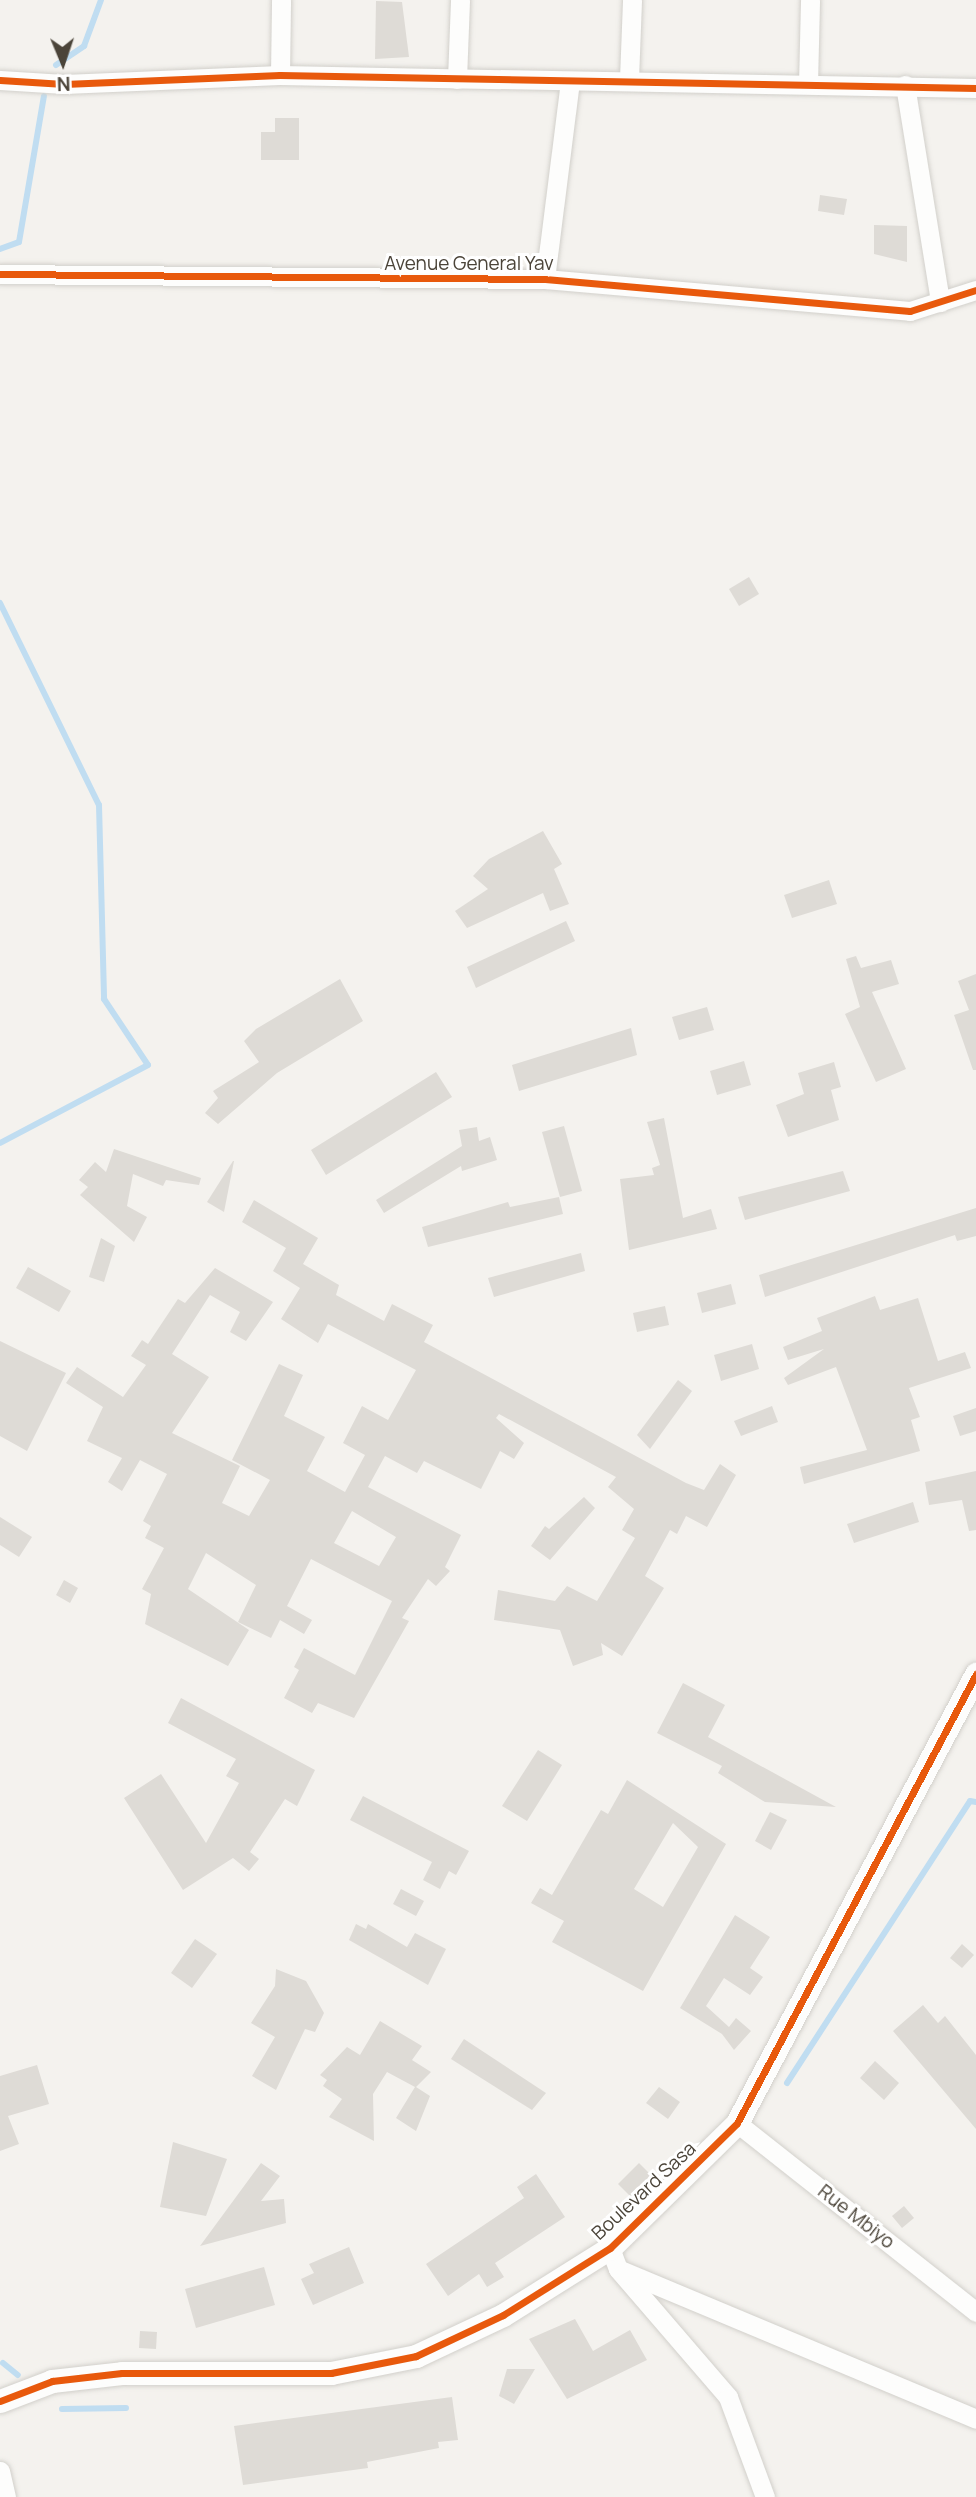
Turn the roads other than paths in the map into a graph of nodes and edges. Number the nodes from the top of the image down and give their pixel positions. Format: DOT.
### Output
graph roads {
  1 [pos="281,0"];
  2 [pos="460,0"];
  3 [pos="632,0"];
  4 [pos="810,0"];
  5 [pos="280,75"];
  6 [pos="457,79"];
  7 [pos="629,79"];
  8 [pos="0,80"];
  9 [pos="570,82"];
  10 [pos="808,84"];
  11 [pos="905,85"];
  12 [pos="976,88"];
  13 [pos="0,274"];
  14 [pos="545,279"];
  15 [pos="976,290"];
  16 [pos="940,302"];
  17 [pos="976,1674"];
  18 [pos="737,2123"];
  19 [pos="614,2258"];
  20 [pos="976,2312"];
  21 [pos="0,2401"];
  22 [pos="976,2419"];
  23 [pos="0,2471"];
  24 [pos="6,2497"];
  25 [pos="765,2497"];
  1 -- 5 [label="street"];
  2 -- 6 [label="street"];
  3 -- 7 [label="street"];
  4 -- 10 [label="street"];
  5 -- 6 [label="street"];
  5 -- 8 [label="street"];
  6 -- 9 [label="street"];
  7 -- 9 [label="street"];
  7 -- 10 [label="street"];
  9 -- 14 [label="street"];
  10 -- 11 [label="street"];
  11 -- 12 [label="street"];
  11 -- 16 [label="street"];
  13 -- 14 [label="street, Avenue General Yav"];
  14 -- 16 [label="street, Avenue General Yav"];
  15 -- 16 [label="street, Avenue General Yav"];
  17 -- 18 [label="street, Boulevard Sasa"];
  18 -- 19 [label="street, Boulevard Sasa"];
  18 -- 20 [label="street, Rue Mbiyo"];
  19 -- 21 [label="street, Boulevard Sasa"];
  19 -- 22 [label="street"];
  19 -- 25 [label="street"];
  23 -- 24 [label="street"];
}
